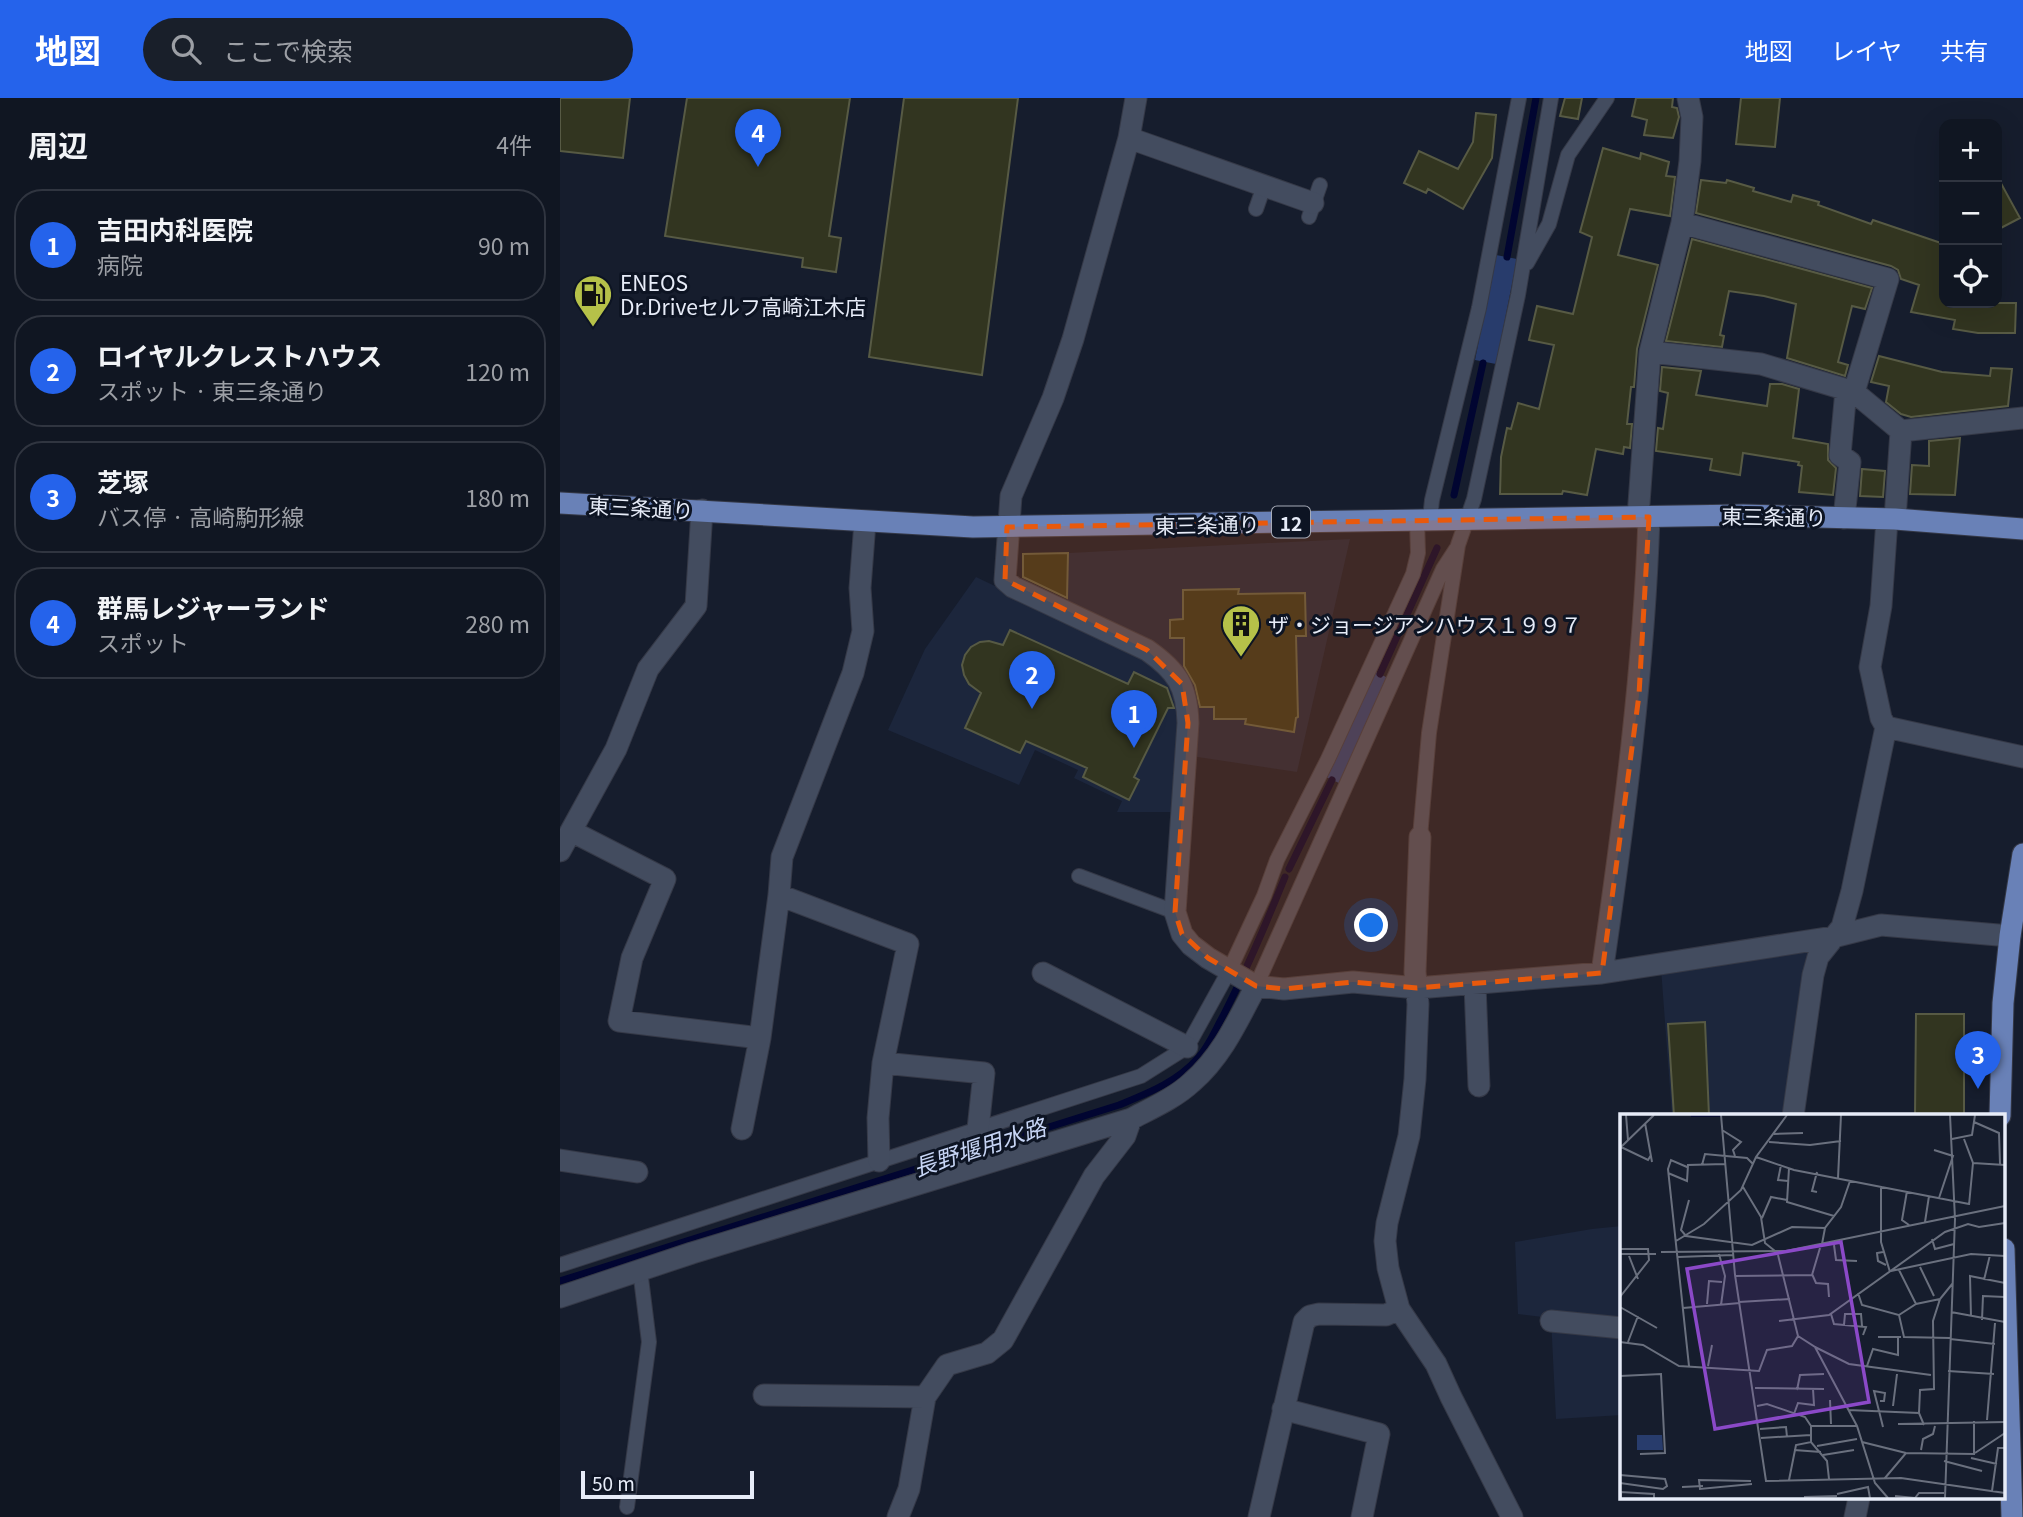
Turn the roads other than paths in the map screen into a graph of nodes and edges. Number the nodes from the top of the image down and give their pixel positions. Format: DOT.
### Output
graph roads {
  1 [pos="1136,98"];
  2 [pos="1519,98"];
  3 [pos="1551,98"];
  4 [pos="1607,98"];
  5 [pos="1688,98"];
  6 [pos="1129,138"];
  7 [pos="1264,186"];
  8 [pos="1314,201"];
  9 [pos="1256,209"];
  10 [pos="1682,223"];
  11 [pos="1522,274"];
  12 [pos="1650,352"];
  13 [pos="1850,391"];
  14 [pos="2023,418"];
  15 [pos="1901,431"];
  16 [pos="560,503"];
  17 [pos="702,510"];
  18 [pos="1643,517"];
  19 [pos="1844,518"];
  20 [pos="1424,519"];
  21 [pos="1467,519"];
  22 [pos="1891,519"];
  23 [pos="865,522"];
  24 [pos="1007,527"];
  25 [pos="2023,529"];
  26 [pos="1458,545"];
  27 [pos="1886,727"];
  28 [pos="2023,757"];
  29 [pos="571,831"];
  30 [pos="1420,837"];
  31 [pos="560,851"];
  32 [pos="2023,854"];
  33 [pos="1079,876"];
  34 [pos="779,895"];
  35 [pos="1175,912"];
  36 [pos="2010,936"];
  37 [pos="1833,937"];
  38 [pos="1602,973"];
  39 [pos="1043,974"];
  40 [pos="1241,977"];
  41 [pos="1475,985"];
  42 [pos="1416,988"];
  43 [pos="760,1038"];
  44 [pos="1187,1047"];
  45 [pos="883,1063"];
  46 [pos="1479,1086"];
  47 [pos="1793,1114"];
  48 [pos="2000,1114"];
  49 [pos="1131,1119"];
  50 [pos="742,1129"];
  51 [pos="978,1129"];
  52 [pos="560,1160"];
  53 [pos="879,1161"];
  54 [pos="636,1172"];
  55 [pos="560,1265"];
  56 [pos="640,1270"];
  57 [pos="560,1297"];
  58 [pos="1399,1309"];
  59 [pos="1551,1321"];
  60 [pos="1620,1328"];
  61 [pos="2006,1384"];
  62 [pos="764,1395"];
  63 [pos="925,1397"];
  64 [pos="1283,1409"];
  65 [pos="2007,1451"];
  66 [pos="627,1507"];
  67 [pos="898,1517"];
  68 [pos="1259,1517"];
  69 [pos="1362,1517"];
  70 [pos="1512,1517"];
  71 [pos="2012,1517"];
  1 -- 6 [label="street"];
  2 -- 20 [label="lane"];
  3 -- 11 [label="lane"];
  4 -- 11 [label="lane"];
  5 -- 10 [label="street"];
  6 -- 7 [label="street"];
  6 -- 24 [label="street"];
  7 -- 8 [label="street"];
  7 -- 9 [label="lane"];
  10 -- 12 [label="street"];
  10 -- 13 [label="street"];
  11 -- 21 [label="lane"];
  12 -- 13 [label="street"];
  12 -- 18 [label="street"];
  13 -- 15 [label="street"];
  13 -- 19 [label="street"];
  14 -- 15 [label="street"];
  15 -- 22 [label="street"];
  16 -- 17 [label="main road, 東三条通り / 12"];
  17 -- 23 [label="main road, 東三条通り / 12"];
  17 -- 29 [label="street"];
  18 -- 19 [label="main road, 東三条通り / 12"];
  18 -- 21 [label="main road, 東三条通り / 12"];
  18 -- 38 [label="street"];
  19 -- 22 [label="main road, 東三条通り / 12"];
  20 -- 21 [label="main road, 東三条通り / 12"];
  20 -- 24 [label="main road, 東三条通り / 12"];
  20 -- 40 [label="lane"];
  21 -- 26 [label="lane"];
  22 -- 25 [label="main road, 東三条通り / 12"];
  22 -- 27 [label="street"];
  23 -- 24 [label="main road, 東三条通り / 12"];
  23 -- 34 [label="street"];
  24 -- 35 [label="street"];
  26 -- 30 [label="lane"];
  26 -- 40 [label="lane"];
  27 -- 28 [label="street"];
  27 -- 37 [label="street"];
  29 -- 31 [label="street"];
  29 -- 43 [label="street"];
  30 -- 42 [label="street"];
  32 -- 36 [label="main road"];
  33 -- 35 [label="lane"];
  34 -- 43 [label="street"];
  34 -- 45 [label="street"];
  35 -- 40 [label="street"];
  36 -- 37 [label="street"];
  36 -- 48 [label="main road"];
  37 -- 38 [label="street"];
  37 -- 47 [label="street"];
  38 -- 41 [label="street"];
  39 -- 44 [label="street"];
  40 -- 42 [label="street"];
  40 -- 44 [label="lane"];
  40 -- 49 [label="street"];
  41 -- 42 [label="street"];
  41 -- 46 [label="street"];
  42 -- 58 [label="street"];
  43 -- 50 [label="street"];
  44 -- 51 [label="lane"];
  45 -- 51 [label="street"];
  45 -- 53 [label="street"];
  49 -- 56 [label="street"];
  49 -- 63 [label="street"];
  51 -- 53 [label="lane"];
  52 -- 54 [label="street"];
  53 -- 55 [label="lane"];
  56 -- 57 [label="street"];
  56 -- 66 [label="lane"];
  58 -- 64 [label="street"];
  58 -- 70 [label="street"];
  59 -- 60 [label="street"];
  61 -- 65 [label="main road"];
  62 -- 63 [label="street"];
  63 -- 67 [label="street"];
  64 -- 68 [label="street"];
  64 -- 69 [label="street"];
  65 -- 71 [label="main road"];
}
